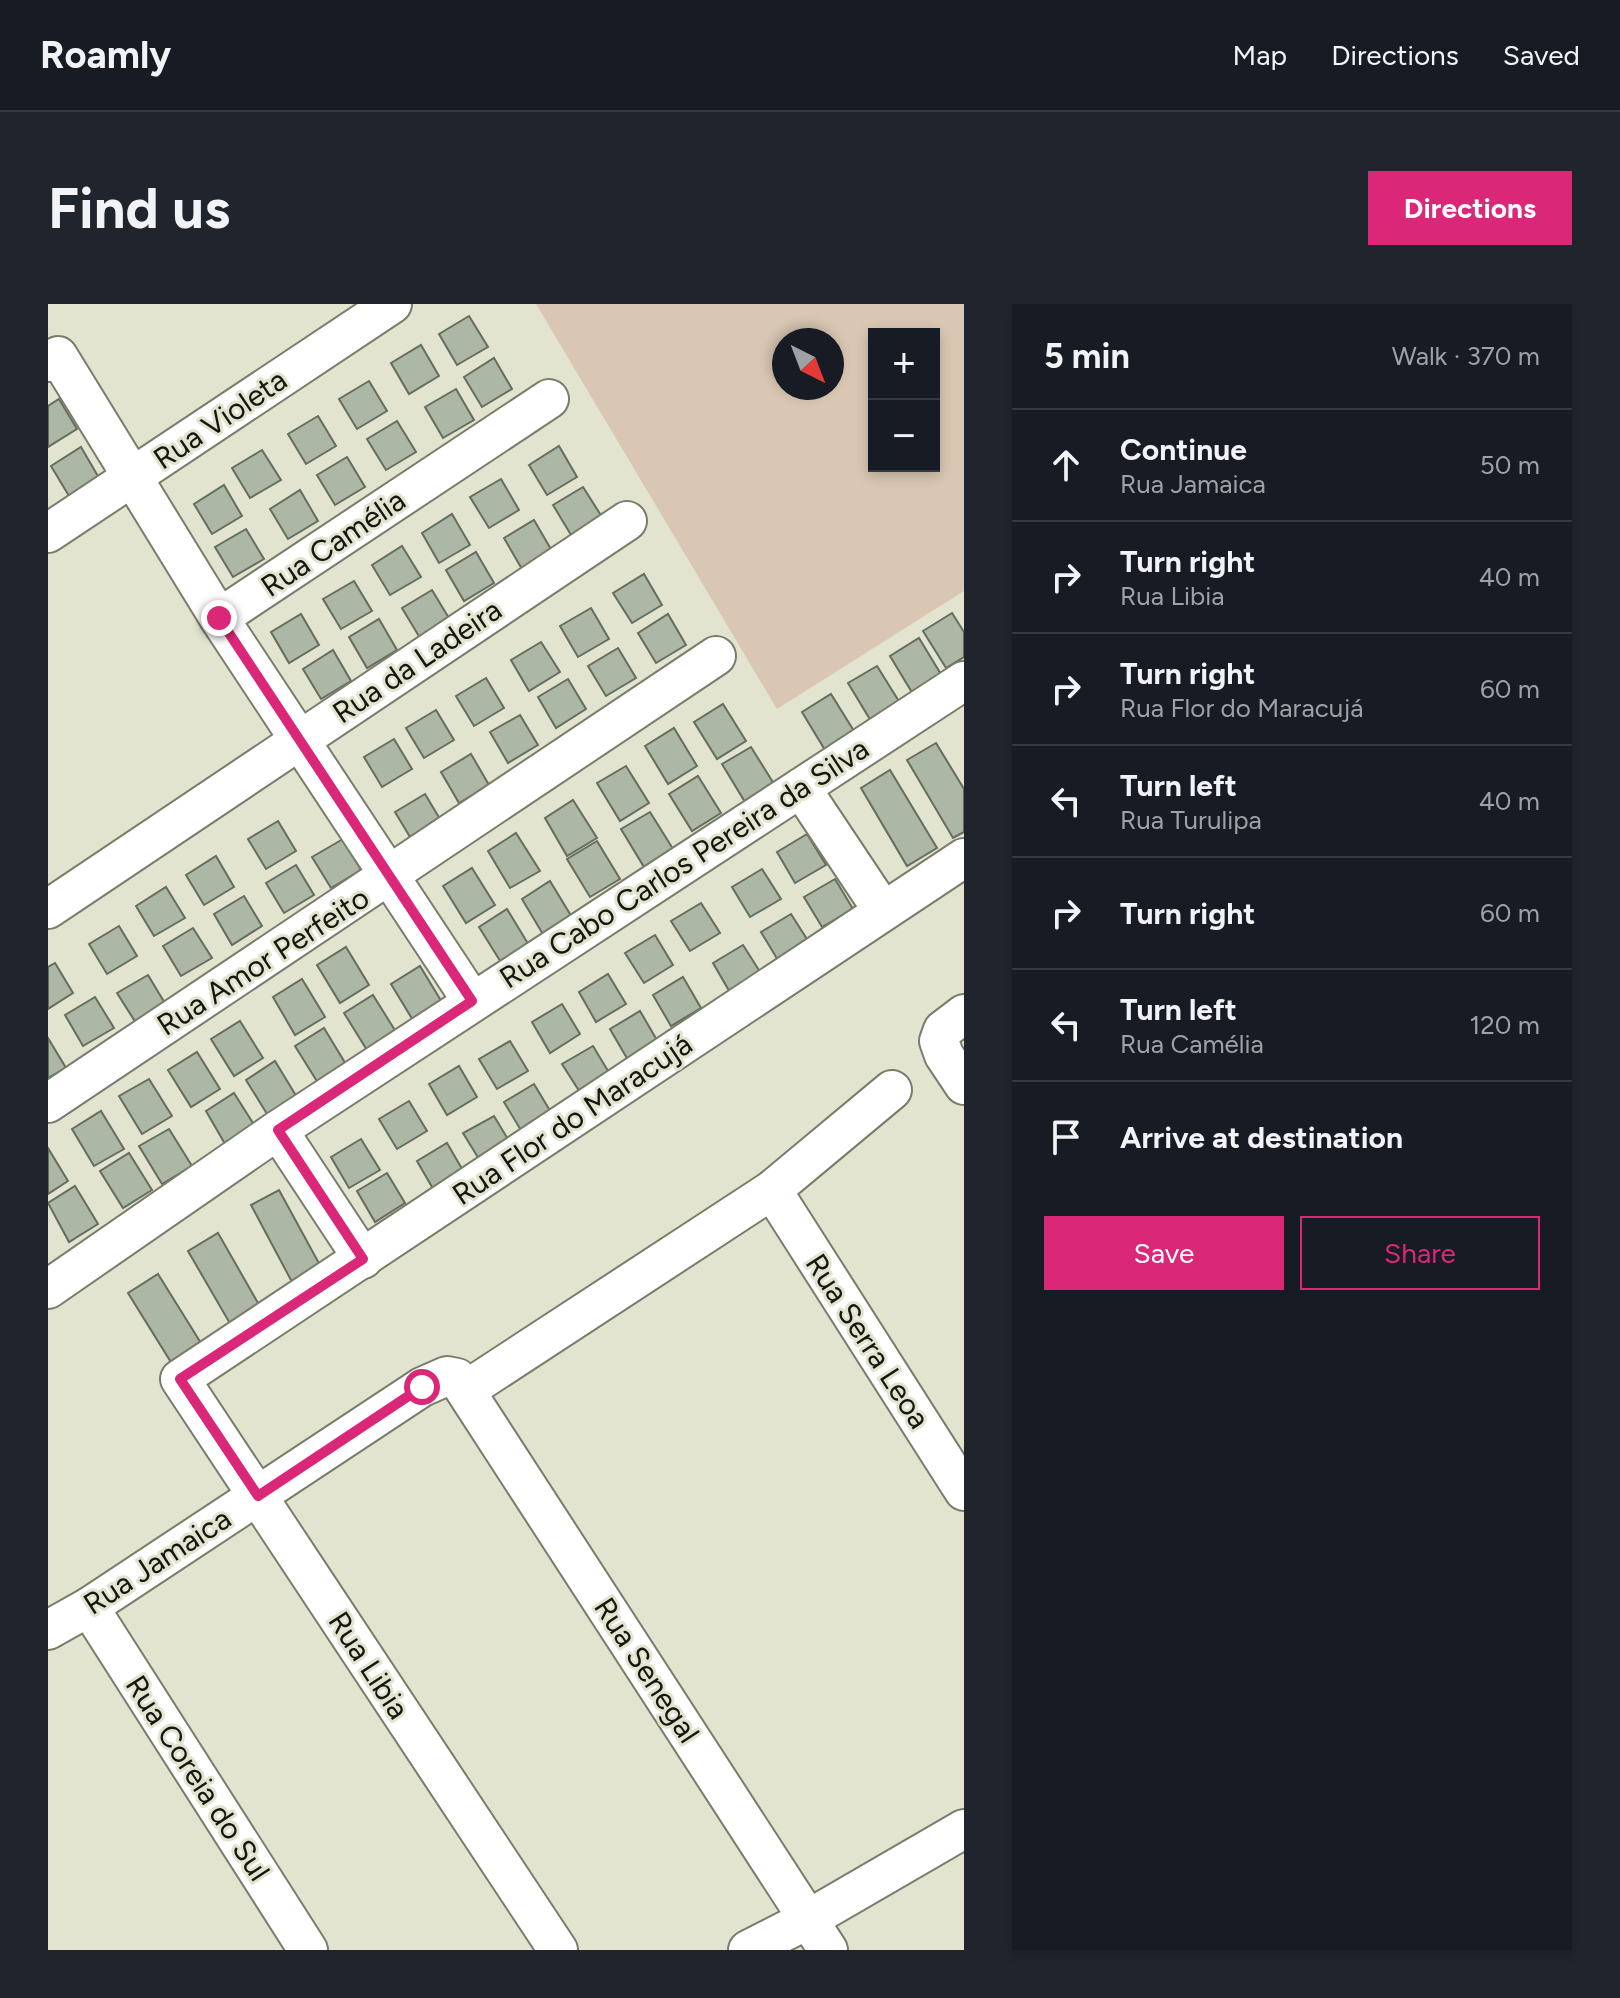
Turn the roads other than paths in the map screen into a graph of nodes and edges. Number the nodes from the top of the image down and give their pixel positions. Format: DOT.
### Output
graph roads {
  1 [pos="392,304"];
  2 [pos="51,352"];
  3 [pos="549,399"];
  4 [pos="133,477"];
  5 [pos="627,521"];
  6 [pos="48,533"];
  7 [pos="219,618"];
  8 [pos="716,656"];
  9 [pos="964,681"];
  10 [pos="301,739"];
  11 [pos="801,788"];
  12 [pos="964,858"];
  13 [pos="389,877"];
  14 [pos="49,906"];
  15 [pos="883,911"];
  16 [pos="472,1001"];
  17 [pos="964,1014"];
  18 [pos="964,1085"];
  19 [pos="892,1090"];
  20 [pos="48,1103"];
  21 [pos="278,1130"];
  22 [pos="772,1190"];
  23 [pos="363,1259"];
  24 [pos="48,1289"];
  25 [pos="180,1379"];
  26 [pos="466,1390"];
  27 [pos="964,1491"];
  28 [pos="258,1496"];
  29 [pos="89,1607"];
  30 [pos="48,1630"];
  31 [pos="964,1829"];
  32 [pos="818,1935"];
  33 [pos="308,1950"];
  34 [pos="558,1950"];
  35 [pos="748,1950"];
  1 -- 4 [label="street, Rua Violeta"];
  2 -- 4 [label="street"];
  3 -- 7 [label="street, Rua Camélia"];
  4 -- 6 [label="street, Rua Violeta"];
  4 -- 7 [label="street"];
  5 -- 10 [label="street, Rua da Ladeira"];
  7 -- 10 [label="street"];
  8 -- 13 [label="street, Rua Amor Perfeito"];
  9 -- 11 [label="street, Rua Cabo Carlos Pereira da Silva"];
  10 -- 13 [label="street"];
  10 -- 14 [label="street, Rua da Ladeira"];
  11 -- 15 [label="street"];
  11 -- 16 [label="street, Rua Cabo Carlos Pereira da Silva"];
  12 -- 15 [label="street, Rua Flor do Maracujá"];
  13 -- 16 [label="street"];
  13 -- 20 [label="street, Rua Amor Perfeito"];
  15 -- 23 [label="street, Rua Flor do Maracujá"];
  16 -- 21 [label="street, Rua Cabo Carlos Pereira da Silva"];
  17 -- 18 [label="street"];
  19 -- 22 [label="street"];
  21 -- 23 [label="street"];
  21 -- 24 [label="street, Rua Cabo Carlos Pereira da Silva"];
  22 -- 26 [label="street"];
  22 -- 27 [label="street, Rua Serra Leoa"];
  23 -- 25 [label="street, Rua Flor do Maracujá"];
  25 -- 28 [label="street, Rua Libia"];
  26 -- 28 [label="street, Rua Jamaica"];
  26 -- 32 [label="street, Rua Senegal"];
  28 -- 29 [label="street, Rua Jamaica"];
  28 -- 34 [label="street, Rua Libia"];
  29 -- 30 [label="street, Rua Jamaica"];
  29 -- 33 [label="street, Rua Coreia do Sul"];
  31 -- 32 [label="street"];
  32 -- 35 [label="street"];
}
